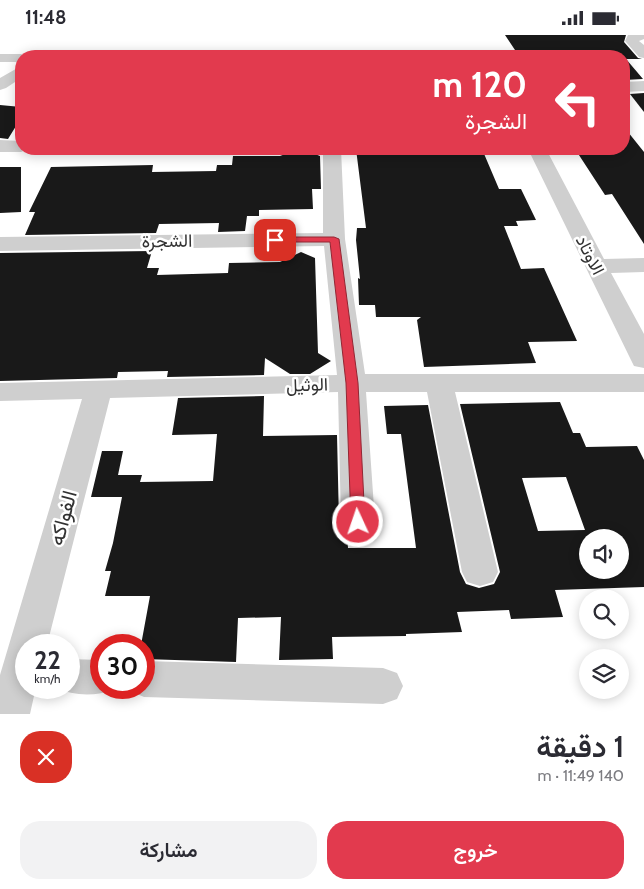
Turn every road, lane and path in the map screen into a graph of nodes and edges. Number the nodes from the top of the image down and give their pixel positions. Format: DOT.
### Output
graph roads {
  1 [pos="644,35"];
  2 [pos="644,54"];
  3 [pos="0,58"];
  4 [pos="15,58"];
  5 [pos="15,75"];
  6 [pos="0,85"];
  7 [pos="644,86"];
  8 [pos="630,87"];
  9 [pos="0,146"];
  10 [pos="15,146"];
  11 [pos="332,155"];
  12 [pos="540,155"];
  13 [pos="334,239"];
  14 [pos="0,243"];
  15 [pos="595,265"];
  16 [pos="644,265"];
  17 [pos="644,360"];
  18 [pos="352,383"];
  19 [pos="439,383"];
  20 [pos="644,383"];
  21 [pos="98,391"];
  22 [pos="0,392"];
  23 [pos="358,522"];
  24 [pos="480,572"];
  25 [pos="33,634"];
  26 [pos="155,679"];
  27 [pos="382,686"];
  28 [pos="15,694"];
  29 [pos="9,714"];
  1 -- 2 [label="street"];
  3 -- 4 [label="street"];
  5 -- 6 [label="street"];
  7 -- 8 [label="street"];
  9 -- 10 [label="street"];
  11 -- 13 [label="street"];
  12 -- 15 [label="street, الاوتاد"];
  13 -- 14 [label="street, الشجرة"];
  13 -- 18 [label="street"];
  15 -- 16 [label="street"];
  15 -- 17 [label="street, الاوتاد"];
  18 -- 19 [label="street, الوثيل"];
  18 -- 21 [label="street, الوثيل"];
  18 -- 23 [label="street"];
  19 -- 20 [label="street, الوثيل"];
  19 -- 24 [label="street"];
  21 -- 22 [label="street, الوثيل"];
  21 -- 25 [label="street, الفواكه"];
  26 -- 27 [label="street"];
  28 -- 29 [label="street, الفواكه"];
}
